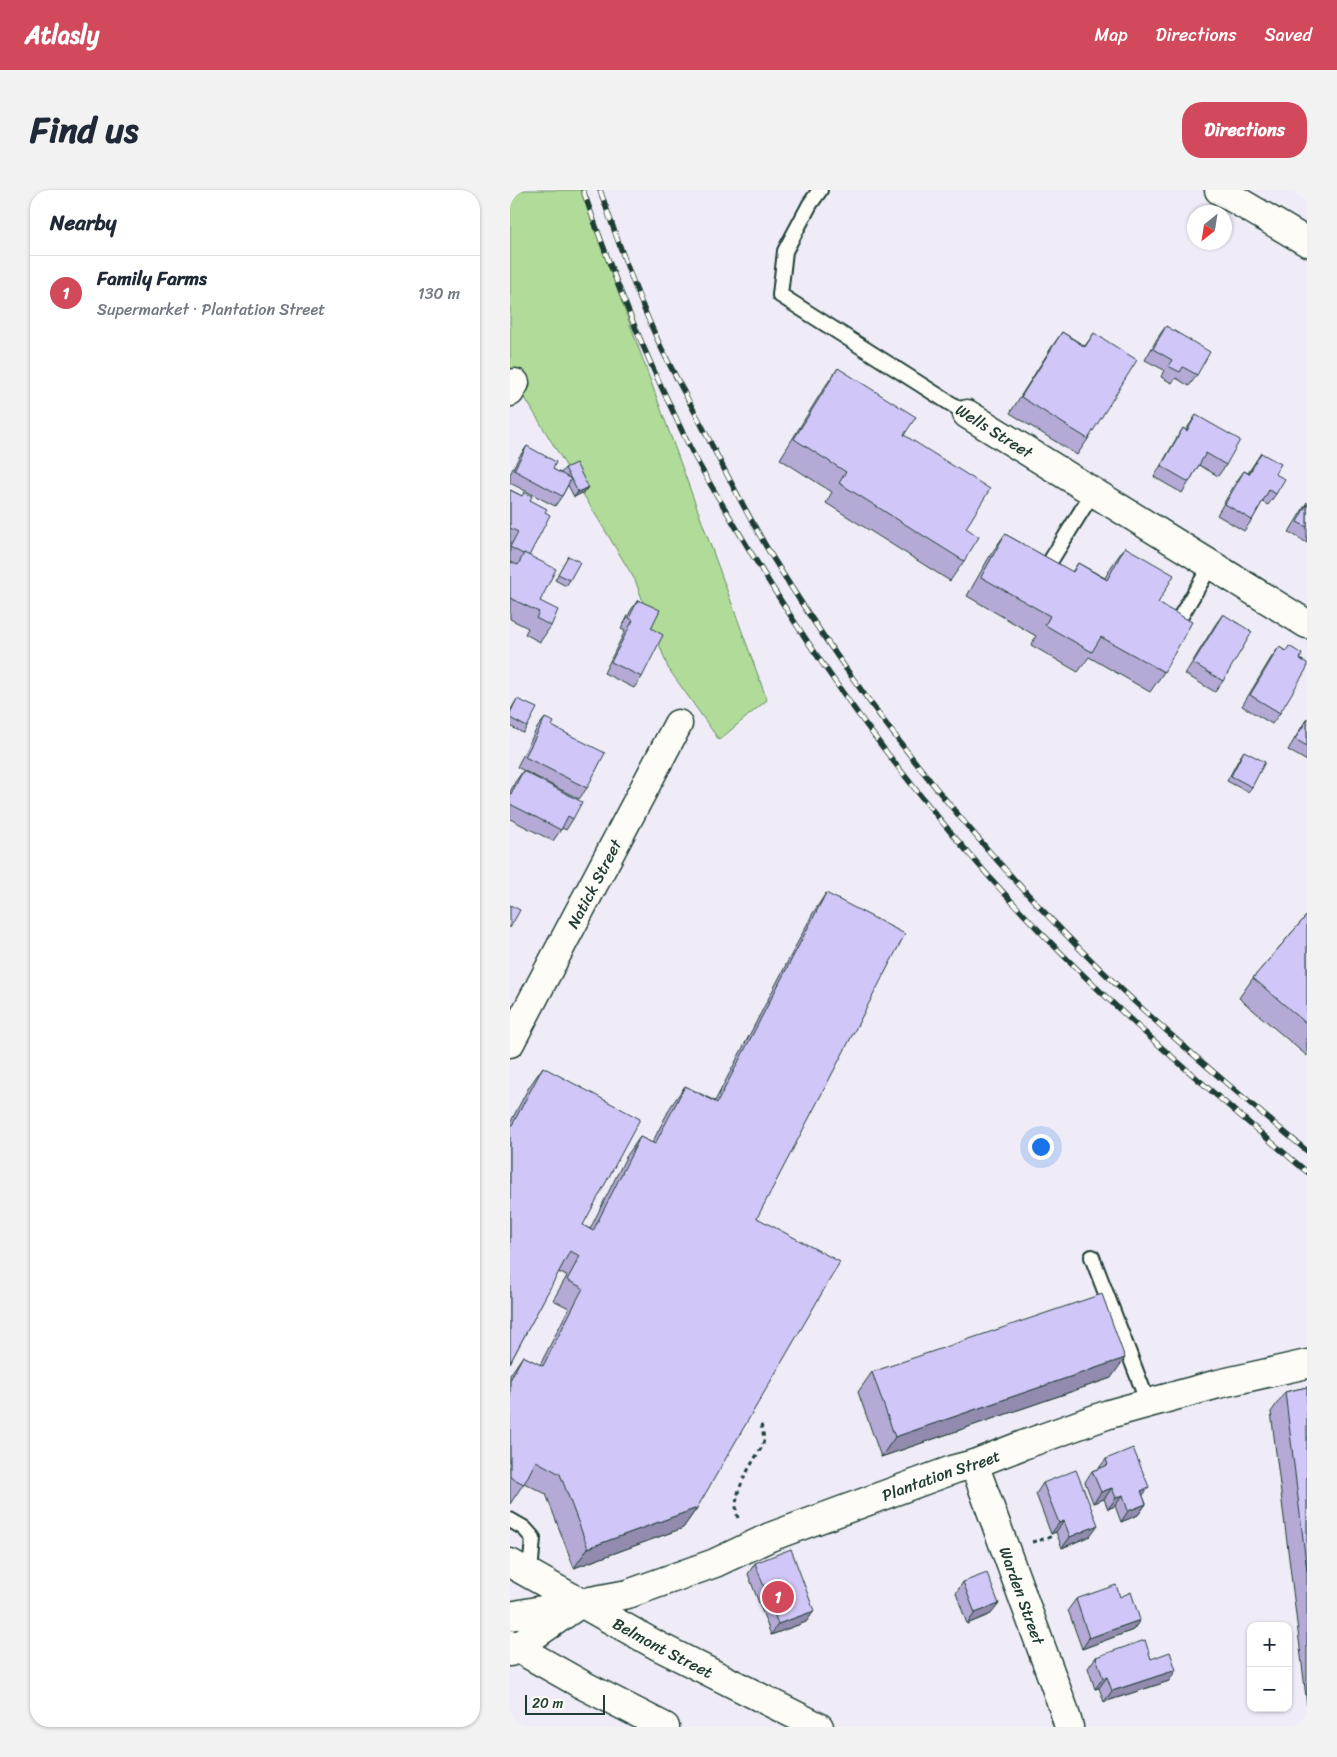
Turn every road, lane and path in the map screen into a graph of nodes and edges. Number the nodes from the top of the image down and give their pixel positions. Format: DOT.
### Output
graph roads {
  1 [pos="820,190"];
  2 [pos="1219,190"];
  3 [pos="1307,242"];
  4 [pos="967,414"];
  5 [pos="1093,492"];
  6 [pos="1048,565"];
  7 [pos="1211,565"];
  8 [pos="1307,624"];
  9 [pos="1172,632"];
  10 [pos="678,724"];
  11 [pos="510,1043"];
  12 [pos="1092,1257"];
  13 [pos="1307,1364"];
  14 [pos="1148,1403"];
  15 [pos="761,1424"];
  16 [pos="974,1464"];
  17 [pos="738,1518"];
  18 [pos="510,1520"];
  19 [pos="1051,1536"];
  20 [pos="1029,1543"];
  21 [pos="520,1569"];
  22 [pos="580,1603"];
  23 [pos="510,1616"];
  24 [pos="513,1648"];
  25 [pos="665,1727"];
  26 [pos="819,1727"];
  27 [pos="1069,1727"];
  1 -- 4 [label="lane, Wells Street"];
  2 -- 3 [label="main road"];
  4 -- 5 [label="main road, Wells Street"];
  5 -- 6 [label="lane"];
  5 -- 7 [label="main road, Wells Street"];
  7 -- 8 [label="main road, Wells Street"];
  7 -- 9 [label="lane"];
  10 -- 11 [label="main road, Natick Street"];
  12 -- 14 [label="lane"];
  13 -- 14 [label="main road, Plantation Street"];
  14 -- 16 [label="main road, Plantation Street"];
  15 -- 17 [label="path"];
  16 -- 22 [label="main road, Plantation Street"];
  16 -- 27 [label="main road, Warden Street"];
  18 -- 21 [label="lane"];
  19 -- 20 [label="path"];
  21 -- 22 [label="main road, Belmont Street"];
  22 -- 23 [label="main road, Plantation Street"];
  22 -- 24 [label="main road, Plantation Street"];
  22 -- 26 [label="main road, Belmont Street"];
  24 -- 25 [label="main road"];
}
